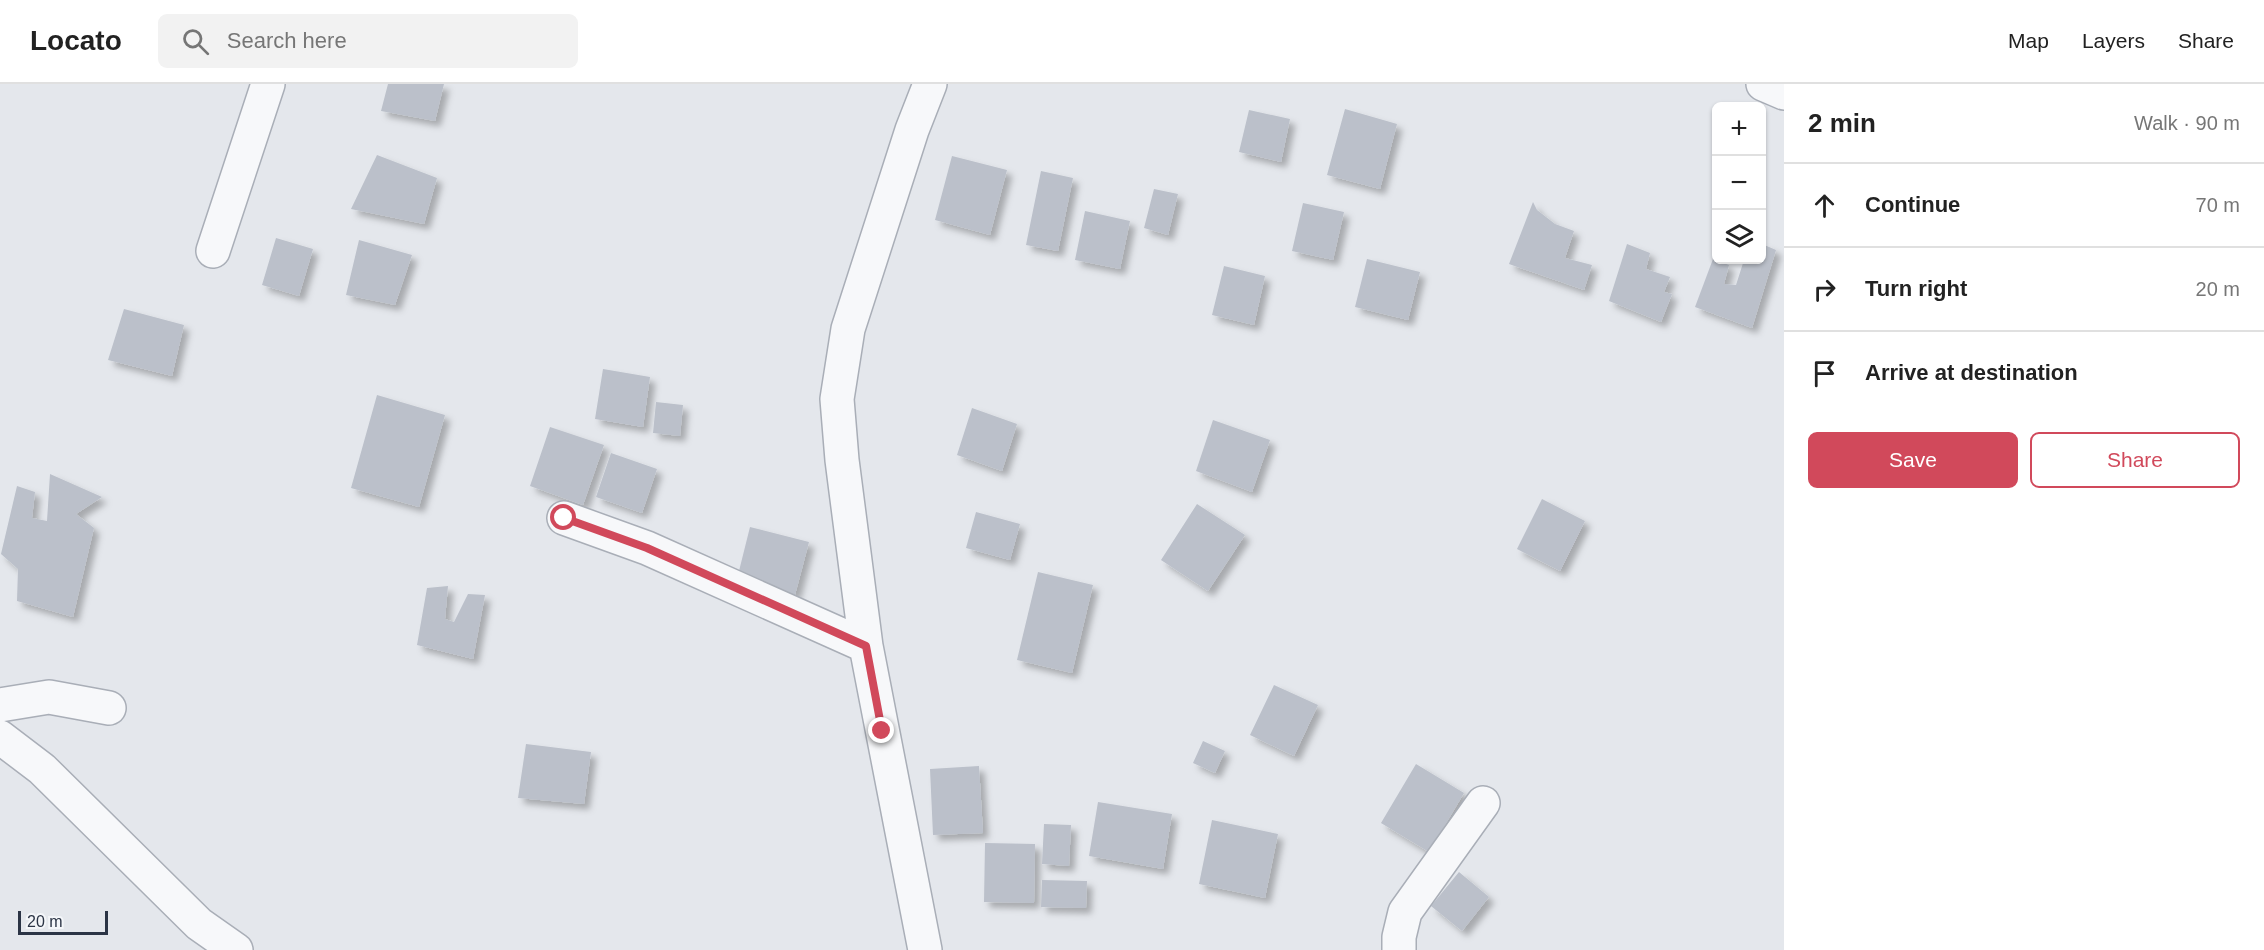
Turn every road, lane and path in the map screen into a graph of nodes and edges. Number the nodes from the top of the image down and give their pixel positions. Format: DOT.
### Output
graph roads {
  1 [pos="268,84"];
  2 [pos="930,84"];
  3 [pos="1762,84"];
  4 [pos="1784,93"];
  5 [pos="213,251"];
  6 [pos="564,518"];
  7 [pos="866,646"];
  8 [pos="0,705"];
  9 [pos="109,708"];
  10 [pos="0,737"];
  11 [pos="1483,803"];
  12 [pos="236,950"];
  13 [pos="925,950"];
  14 [pos="1399,950"];
  1 -- 5 [label="street"];
  2 -- 7 [label="street"];
  3 -- 4 [label="street"];
  6 -- 7 [label="street"];
  7 -- 13 [label="street"];
  8 -- 9 [label="street"];
  10 -- 12 [label="street"];
  11 -- 14 [label="street"];
}
